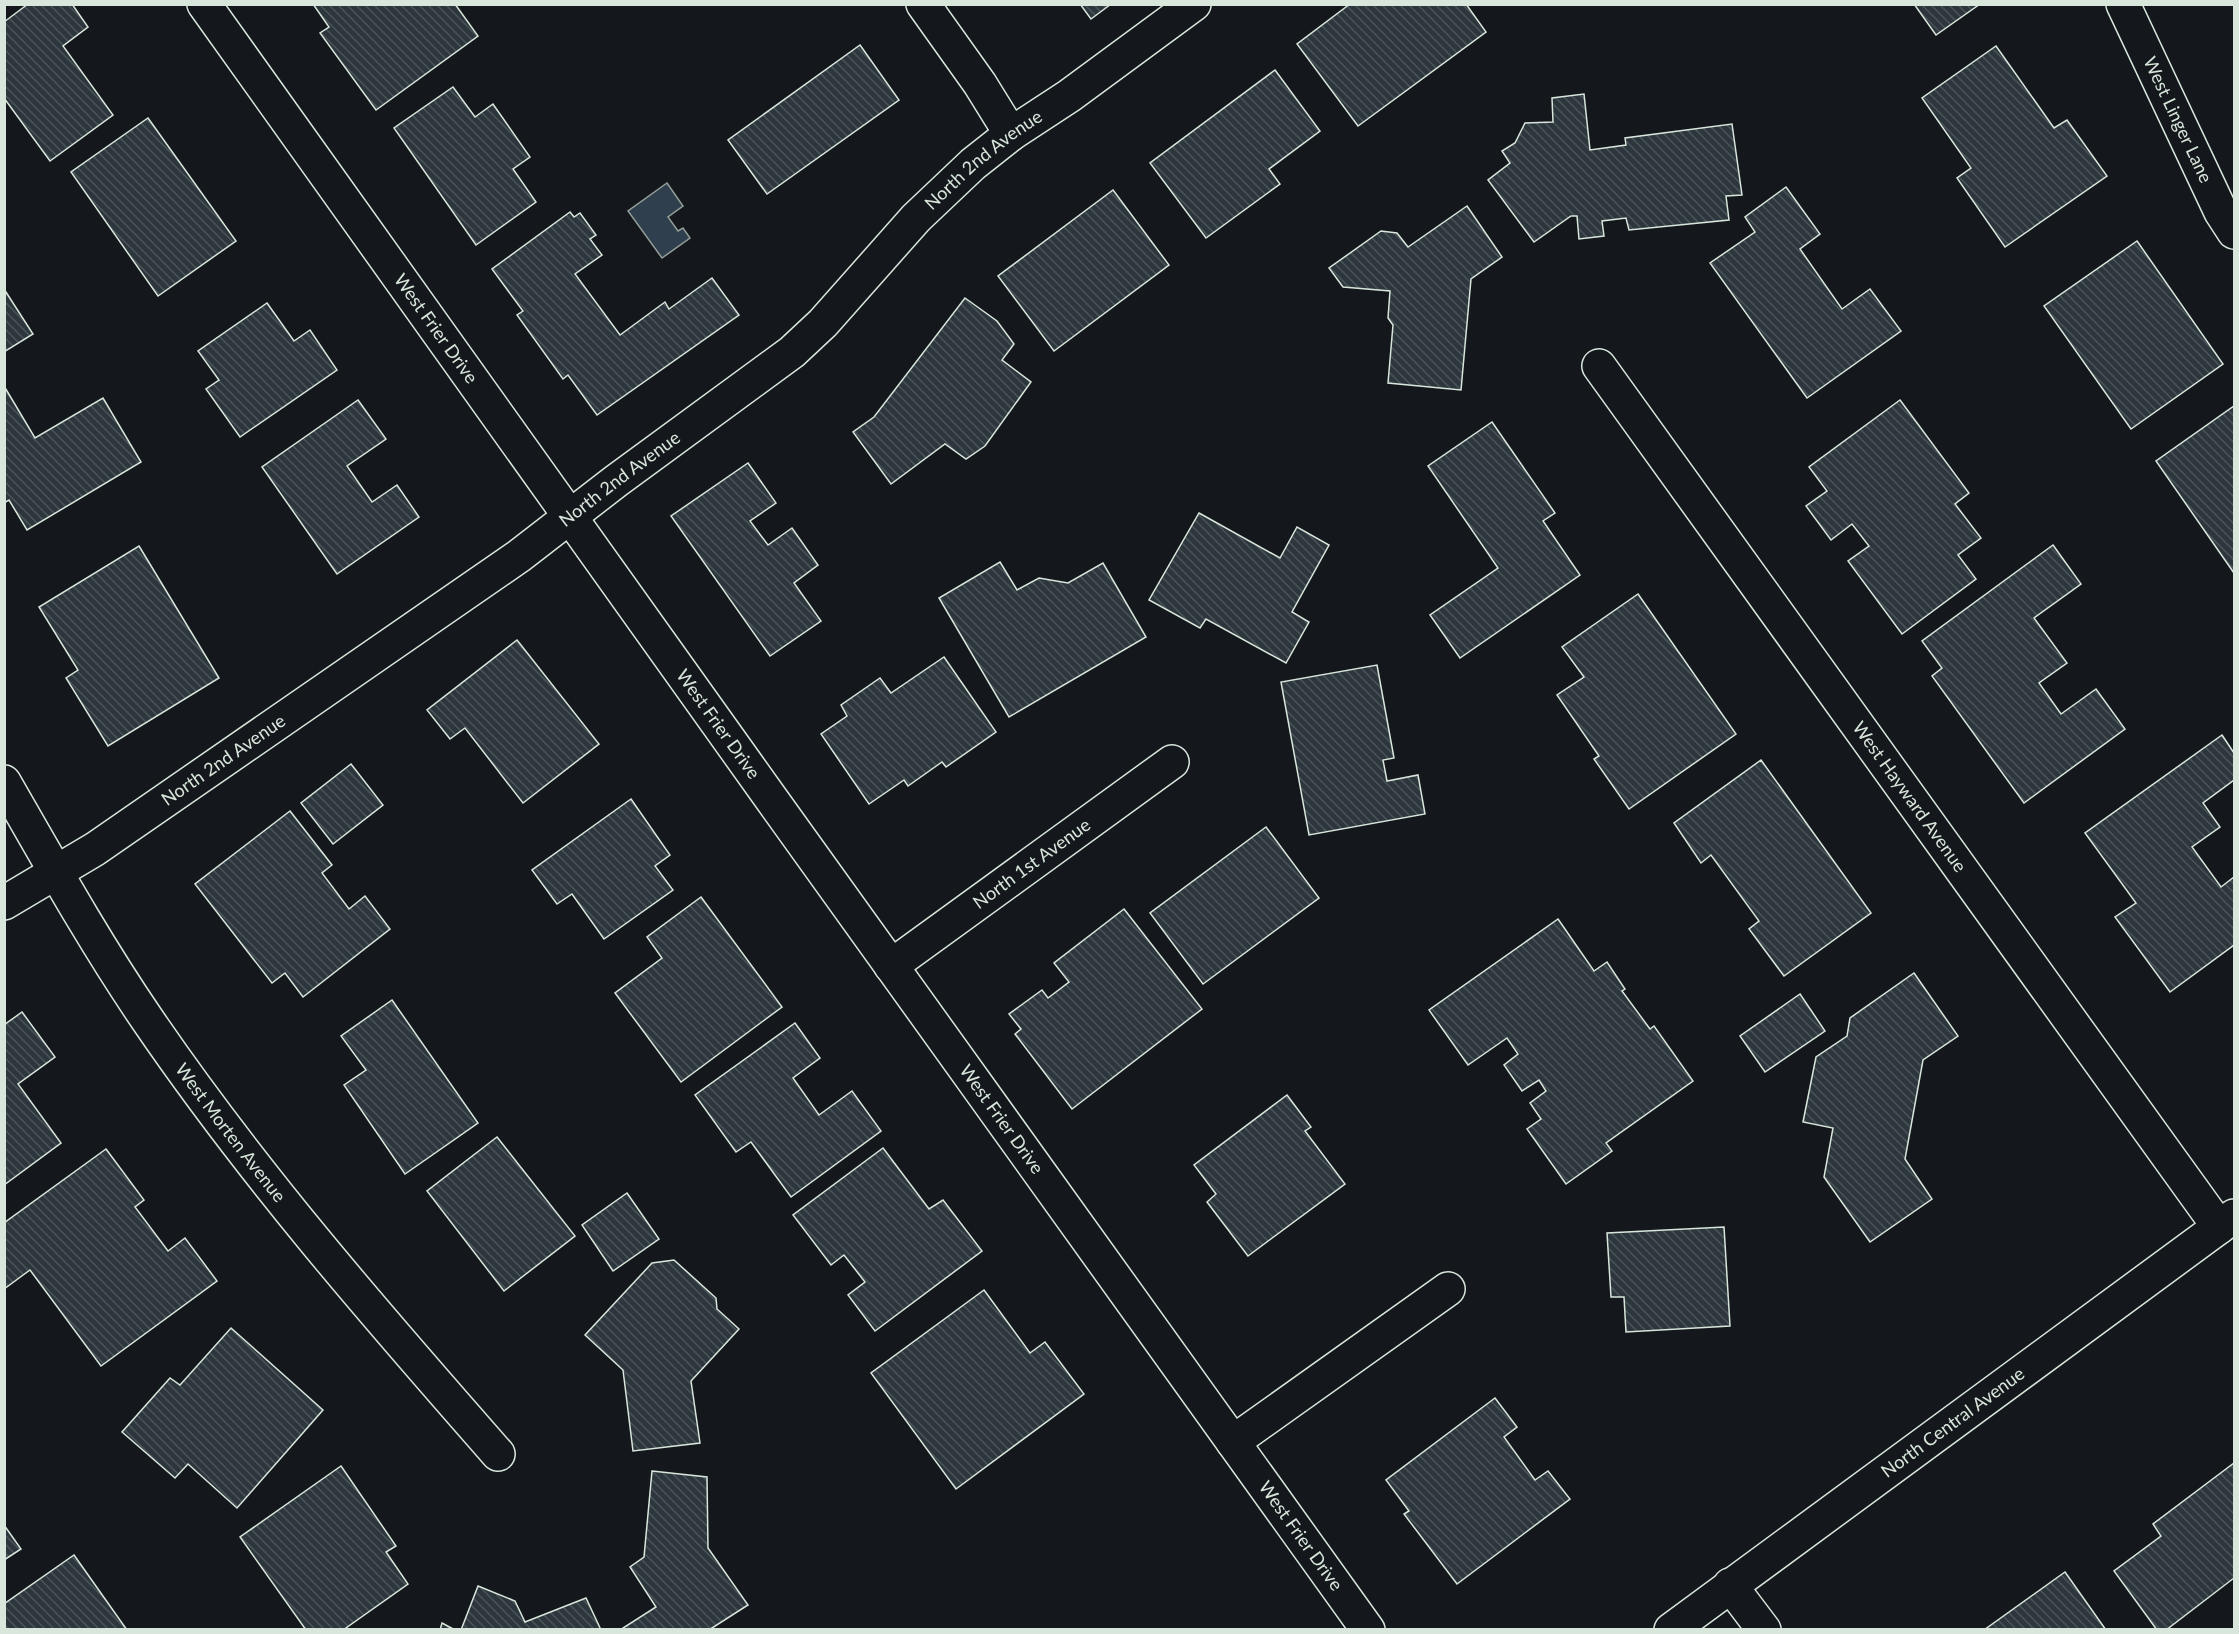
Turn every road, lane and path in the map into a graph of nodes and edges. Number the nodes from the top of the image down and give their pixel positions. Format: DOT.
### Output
graph roads {
  1 [pos="204,4"];
  2 [pos="923,4"];
  3 [pos="1194,4"];
  4 [pos="2123,4"];
  5 [pos="1011,134"];
  6 [pos="2235,232"];
  7 [pos="1599,366"];
  8 [pos="570,517"];
  9 [pos="1172,762"];
  10 [pos="4,782"];
  11 [pos="57,872"];
  12 [pos="4,903"];
  13 [pos="891,966"];
  14 [pos="2227,1222"];
  15 [pos="1448,1289"];
  16 [pos="1233,1442"];
  17 [pos="498,1454"];
  18 [pos="1730,1585"];
  19 [pos="1368,1629"];
  20 [pos="1671,1629"];
  21 [pos="1764,1629"];
  1 -- 8 [label="street, West Frier Drive"];
  2 -- 5 [label="street"];
  3 -- 5 [label="street, North 2nd Avenue"];
  4 -- 6 [label="street, West Linger Lane"];
  5 -- 8 [label="street, North 2nd Avenue"];
  7 -- 14 [label="street, West Hayward Avenue"];
  8 -- 11 [label="street, North 2nd Avenue"];
  8 -- 13 [label="street, West Frier Drive"];
  9 -- 13 [label="street, North 1st Avenue"];
  10 -- 11 [label="street, West Morten Avenue"];
  11 -- 12 [label="street, North 2nd Avenue"];
  11 -- 17 [label="street, West Morten Avenue"];
  13 -- 16 [label="street, West Frier Drive"];
  14 -- 18 [label="street, North Central Avenue"];
  15 -- 16 [label="street"];
  16 -- 19 [label="street, West Frier Drive"];
  18 -- 20 [label="street, North Central Avenue"];
  18 -- 21 [label="street"];
}
